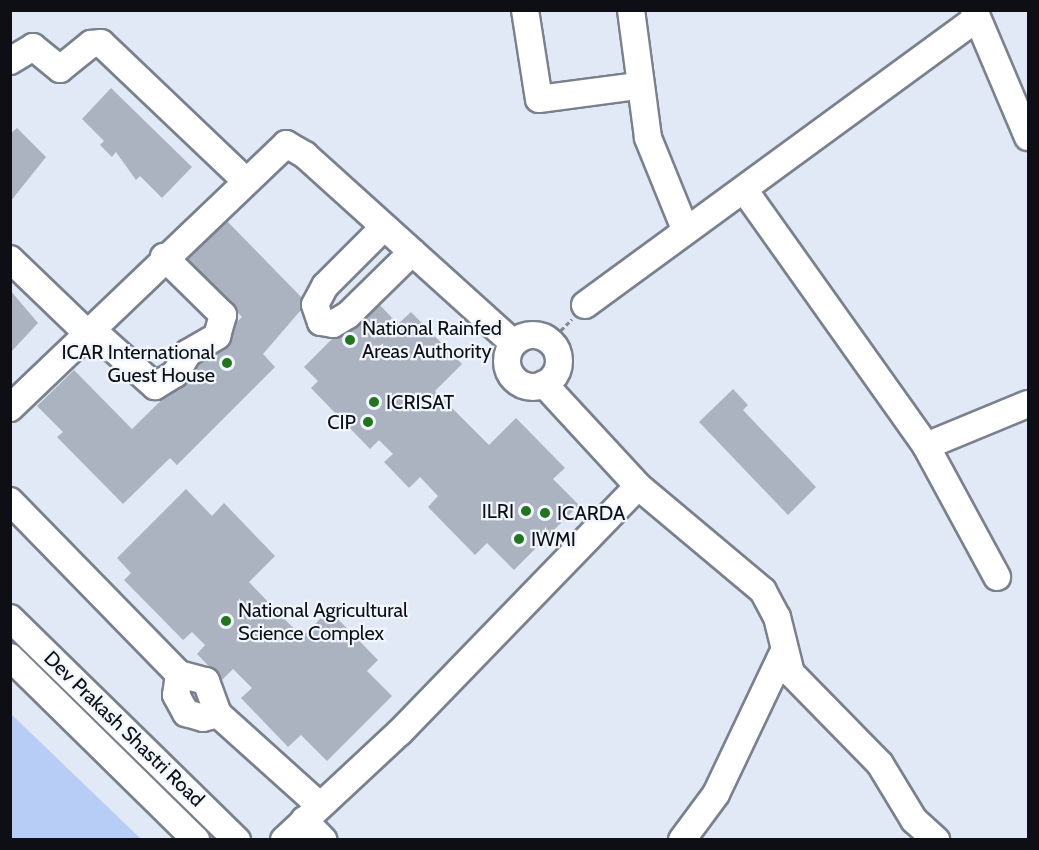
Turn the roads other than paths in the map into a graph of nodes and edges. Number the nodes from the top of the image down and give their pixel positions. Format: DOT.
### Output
graph roads {
  1 [pos="525,10"];
  2 [pos="631,10"];
  3 [pos="976,14"];
  4 [pos="10,61"];
  5 [pos="638,86"];
  6 [pos="1029,137"];
  7 [pos="244,179"];
  8 [pos="745,191"];
  9 [pos="384,227"];
  10 [pos="684,229"];
  11 [pos="412,252"];
  12 [pos="164,257"];
  13 [pos="10,259"];
  14 [pos="585,305"];
  15 [pos="89,331"];
  16 [pos="513,343"];
  17 [pos="544,384"];
  18 [pos="12,404"];
  19 [pos="1029,404"];
  20 [pos="926,446"];
  21 [pos="638,486"];
  22 [pos="10,501"];
  23 [pos="997,577"];
  24 [pos="10,618"];
  25 [pos="782,655"];
  26 [pos="10,657"];
  27 [pos="312,813"];
  28 [pos="196,840"];
  29 [pos="237,840"];
  30 [pos="284,840"];
  31 [pos="323,840"];
  32 [pos="682,840"];
  33 [pos="936,840"];
  1 -- 5 [label="street"];
  2 -- 5 [label="street"];
  3 -- 6 [label="street"];
  3 -- 8 [label="street"];
  4 -- 7 [label="street"];
  5 -- 10 [label="street"];
  7 -- 9 [label="street"];
  7 -- 12 [label="street"];
  8 -- 10 [label="street"];
  8 -- 20 [label="street"];
  9 -- 11 [label="street"];
  9 -- 11 [label="street"];
  10 -- 14 [label="street"];
  11 -- 16 [label="street"];
  12 -- 15 [label="street"];
  12 -- 15 [label="street"];
  13 -- 15 [label="street"];
  15 -- 18 [label="street"];
  16 -- 17 [label="street"];
  16 -- 17 [label="street"];
  17 -- 21 [label="street"];
  19 -- 20 [label="street"];
  20 -- 23 [label="street"];
  21 -- 25 [label="street"];
  21 -- 27 [label="street"];
  22 -- 27 [label="street"];
  24 -- 29 [label="street, Dev Prakash Shastri Road"];
  25 -- 32 [label="street"];
  25 -- 33 [label="street"];
  26 -- 28 [label="street, Dev Prakash Shastri Road"];
  27 -- 30 [label="street"];
  27 -- 31 [label="street"];
}
